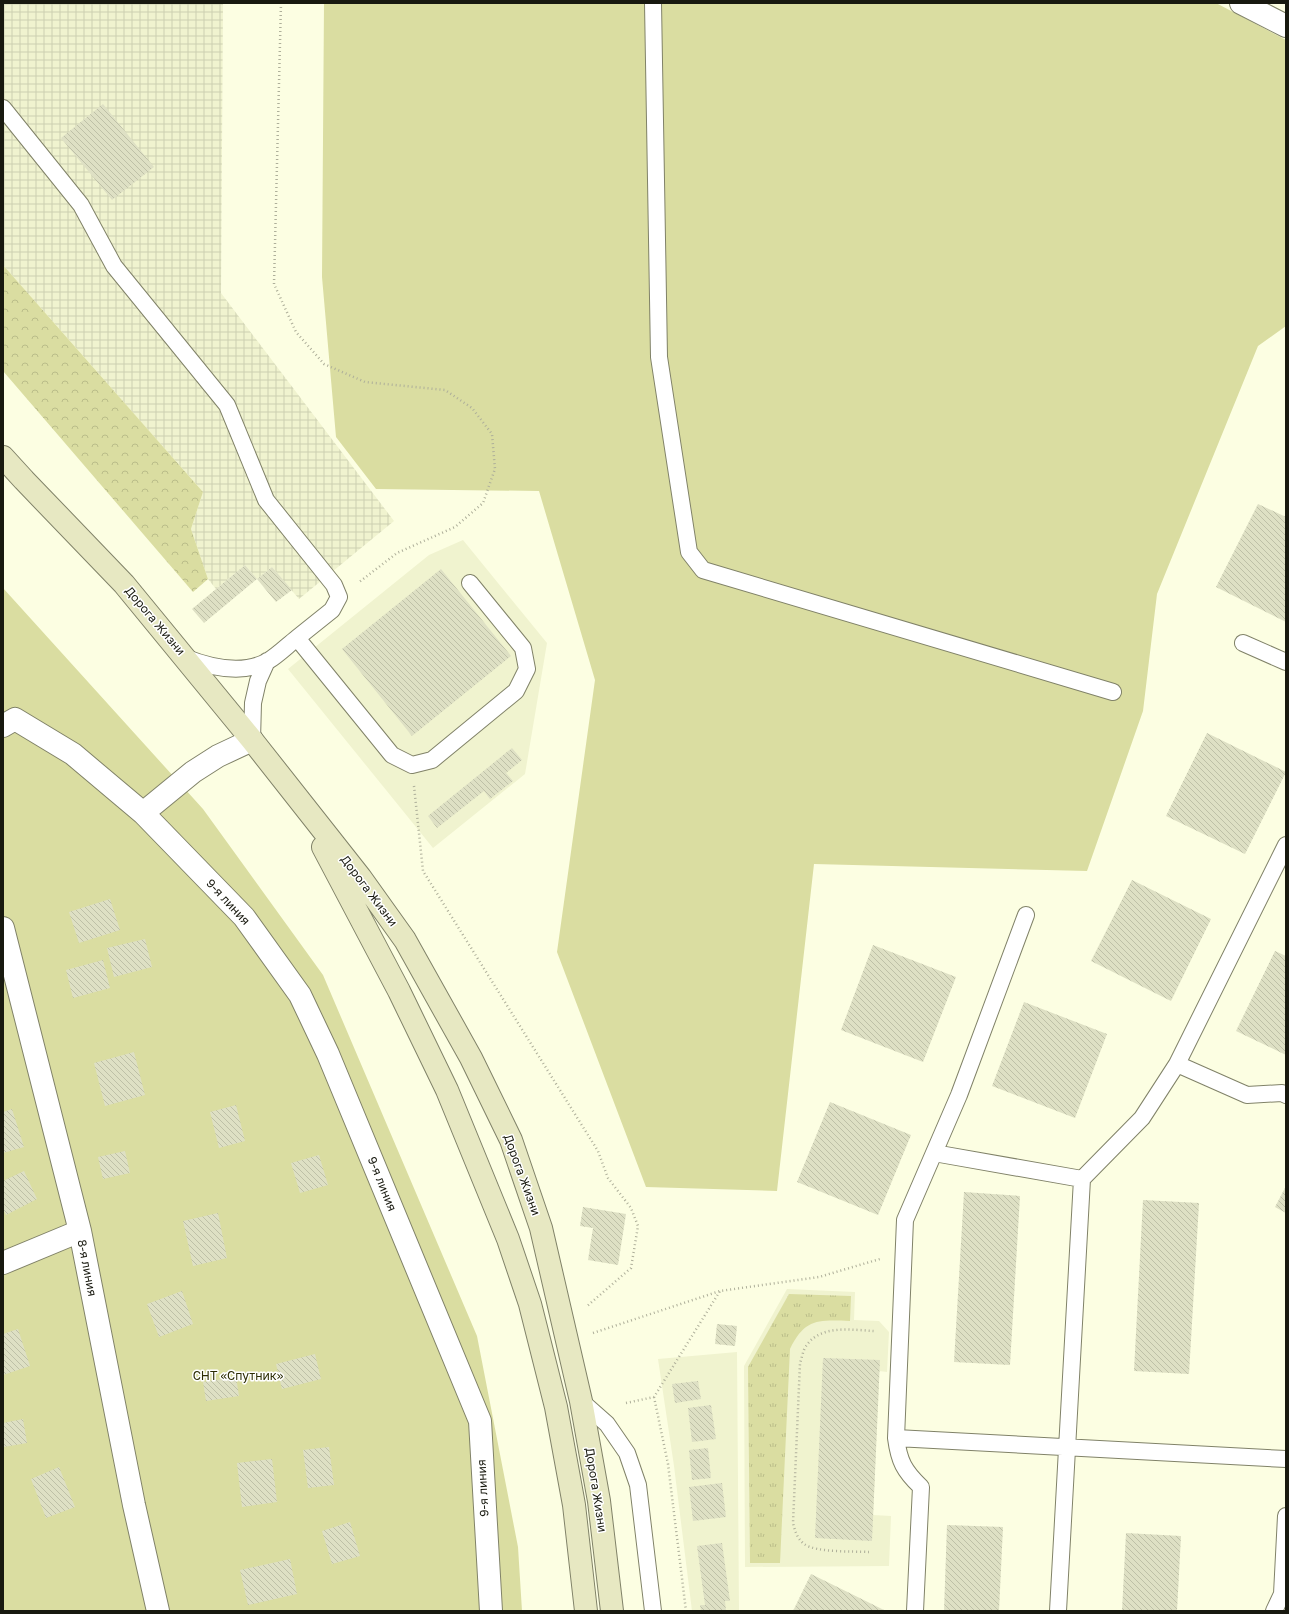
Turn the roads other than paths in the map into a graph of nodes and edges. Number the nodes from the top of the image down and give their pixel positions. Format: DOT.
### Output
graph roads {
  1 [pos="653,3"];
  2 [pos="1241,3"];
  3 [pos="1286,26"];
  4 [pos="3,108"];
  5 [pos="3,457"];
  6 [pos="470,583"];
  7 [pos="297,638"];
  8 [pos="1244,643"];
  9 [pos="184,657"];
  10 [pos="267,661"];
  11 [pos="1286,662"];
  12 [pos="1113,692"];
  13 [pos="3,726"];
  14 [pos="252,740"];
  15 [pos="294,795"];
  16 [pos="143,813"];
  17 [pos="1286,845"];
  18 [pos="1026,915"];
  19 [pos="3,928"];
  20 [pos="1177,1064"];
  21 [pos="1286,1095"];
  22 [pos="934,1153"];
  23 [pos="1082,1179"];
  24 [pos="80,1231"];
  25 [pos="3,1263"];
  26 [pos="581,1401"];
  27 [pos="896,1438"];
  28 [pos="1067,1447"];
  29 [pos="1286,1460"];
  30 [pos="1286,1516"];
  31 [pos="158,1611"];
  32 [pos="491,1611"];
  33 [pos="586,1611"];
  34 [pos="612,1611"];
  35 [pos="653,1611"];
  36 [pos="915,1611"];
  37 [pos="1058,1611"];
  38 [pos="1274,1611"];
  1 -- 12 [label="lane"];
  2 -- 3 [label="street"];
  4 -- 7 [label="lane"];
  5 -- 9 [label="main road, Дорога Жизни"];
  6 -- 7 [label="lane"];
  7 -- 10 [label="lane"];
  8 -- 11 [label="lane"];
  9 -- 10 [label="lane"];
  9 -- 14 [label="main road, Дорога Жизни"];
  10 -- 14 [label="lane"];
  13 -- 16 [label="street, 9-я линия"];
  14 -- 15 [label="main road, Дорога Жизни"];
  14 -- 16 [label="street"];
  15 -- 26 [label="main road, Дорога Жизни"];
  15 -- 33 [label="main road, Дорога Жизни"];
  16 -- 32 [label="street, 9-я линия"];
  17 -- 20 [label="lane"];
  18 -- 22 [label="lane"];
  19 -- 24 [label="street, 8-я линия"];
  20 -- 21 [label="lane"];
  20 -- 23 [label="lane"];
  22 -- 23 [label="lane"];
  22 -- 27 [label="lane"];
  23 -- 28 [label="lane"];
  24 -- 25 [label="street"];
  24 -- 31 [label="street, 8-я линия"];
  26 -- 34 [label="main road, Дорога Жизни"];
  26 -- 35 [label="lane"];
  27 -- 28 [label="lane"];
  27 -- 36 [label="lane"];
  28 -- 29 [label="lane"];
  28 -- 37 [label="lane"];
  30 -- 38 [label="lane"];
}
